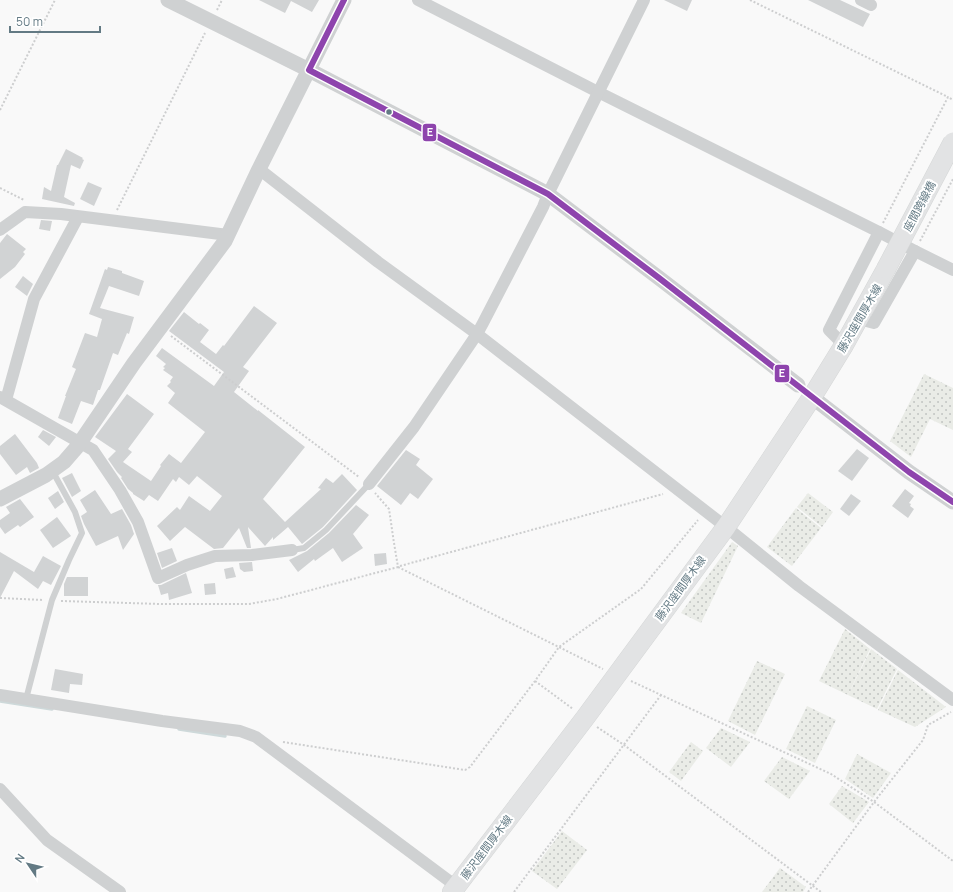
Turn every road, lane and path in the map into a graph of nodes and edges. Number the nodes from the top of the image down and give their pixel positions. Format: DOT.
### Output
graph roads {
  1 [pos="55,0"];
  2 [pos="168,0"];
  3 [pos="222,0"];
  4 [pos="344,0"];
  5 [pos="418,0"];
  6 [pos="644,0"];
  7 [pos="750,0"];
  8 [pos="211,22"];
  9 [pos="309,70"];
  10 [pos="598,92"];
  11 [pos="948,97"];
  12 [pos="953,100"];
  13 [pos="0,110"];
  14 [pos="953,142"];
  15 [pos="260,169"];
  16 [pos="953,179"];
  17 [pos="548,194"];
  18 [pos="78,217"];
  19 [pos="111,221"];
  20 [pos="0,230"];
  21 [pos="879,232"];
  22 [pos="228,235"];
  23 [pos="915,251"];
  24 [pos="886,269"];
  25 [pos="953,270"];
  26 [pos="859,319"];
  27 [pos="160,328"];
  28 [pos="477,334"];
  29 [pos="844,345"];
  30 [pos="805,391"];
  31 [pos="3,399"];
  32 [pos="80,442"];
  33 [pos="52,471"];
  34 [pos="369,484"];
  35 [pos="678,490"];
  36 [pos="0,499"];
  37 [pos="953,502"];
  38 [pos="705,511"];
  39 [pos="726,527"];
  40 [pos="292,550"];
  41 [pos="398,567"];
  42 [pos="0,598"];
  43 [pos="52,600"];
  44 [pos="559,647"];
  45 [pos="616,676"];
  46 [pos="535,682"];
  47 [pos="661,694"];
  48 [pos="0,695"];
  49 [pos="26,699"];
  50 [pos="953,700"];
  51 [pos="953,711"];
  52 [pos="585,718"];
  53 [pos="279,741"];
  54 [pos="624,745"];
  55 [pos="0,789"];
  56 [pos="874,802"];
  57 [pos="953,861"];
  58 [pos="812,886"];
  59 [pos="112,890"];
  60 [pos="457,890"];
  61 [pos="514,892"];
  62 [pos="808,892"];
  63 [pos="821,892"];
  1 -- 13 [label="path"];
  2 -- 8 [label="street"];
  3 -- 8 [label="path"];
  4 -- 9 [label="street"];
  5 -- 10 [label="street"];
  6 -- 10 [label="street"];
  7 -- 11 [label="path"];
  8 -- 9 [label="street"];
  8 -- 19 [label="path"];
  9 -- 15 [label="street"];
  9 -- 17 [label="street"];
  10 -- 17 [label="street"];
  10 -- 21 [label="street"];
  11 -- 12 [label="path"];
  11 -- 21 [label="path"];
  14 -- 24 [label="main road, 座間跨線橋, bridge"];
  15 -- 22 [label="street"];
  15 -- 28 [label="street"];
  16 -- 23 [label="path"];
  17 -- 28 [label="street"];
  17 -- 30 [label="street"];
  18 -- 19 [label="street"];
  18 -- 20 [label="street"];
  18 -- 31 [label="street"];
  19 -- 22 [label="street"];
  21 -- 23 [label="street"];
  21 -- 29 [label="street"];
  22 -- 27 [label="street"];
  23 -- 25 [label="street"];
  23 -- 26 [label="street"];
  24 -- 26 [label="main road, 藤沢座間厚木線"];
  26 -- 29 [label="main road, 藤沢座間厚木線"];
  27 -- 32 [label="street"];
  27 -- 34 [label="path"];
  28 -- 34 [label="street"];
  28 -- 35 [label="street"];
  29 -- 30 [label="main road, 藤沢座間厚木線"];
  30 -- 37 [label="street"];
  30 -- 39 [label="main road, 藤沢座間厚木線"];
  31 -- 32 [label="street"];
  32 -- 33 [label="street"];
  32 -- 40 [label="street"];
  33 -- 36 [label="street"];
  33 -- 43 [label="lane"];
  34 -- 40 [label="lane"];
  34 -- 41 [label="path"];
  35 -- 38 [label="street"];
  35 -- 41 [label="path"];
  38 -- 39 [label="street"];
  38 -- 44 [label="path"];
  39 -- 45 [label="main road, 藤沢座間厚木線"];
  39 -- 50 [label="street"];
  41 -- 43 [label="path"];
  41 -- 44 [label="path"];
  42 -- 43 [label="path"];
  43 -- 49 [label="lane"];
  44 -- 45 [label="path"];
  44 -- 46 [label="path"];
  45 -- 47 [label="path"];
  45 -- 52 [label="main road, 藤沢座間厚木線"];
  46 -- 52 [label="path"];
  46 -- 53 [label="path"];
  47 -- 54 [label="path"];
  47 -- 56 [label="path"];
  48 -- 49 [label="street"];
  49 -- 60 [label="street"];
  51 -- 56 [label="path"];
  52 -- 54 [label="path"];
  52 -- 60 [label="main road, 藤沢座間厚木線"];
  54 -- 58 [label="path"];
  54 -- 61 [label="path"];
  55 -- 59 [label="street"];
  56 -- 57 [label="path"];
  56 -- 58 [label="path"];
  58 -- 62 [label="path"];
  58 -- 63 [label="path"];
}
